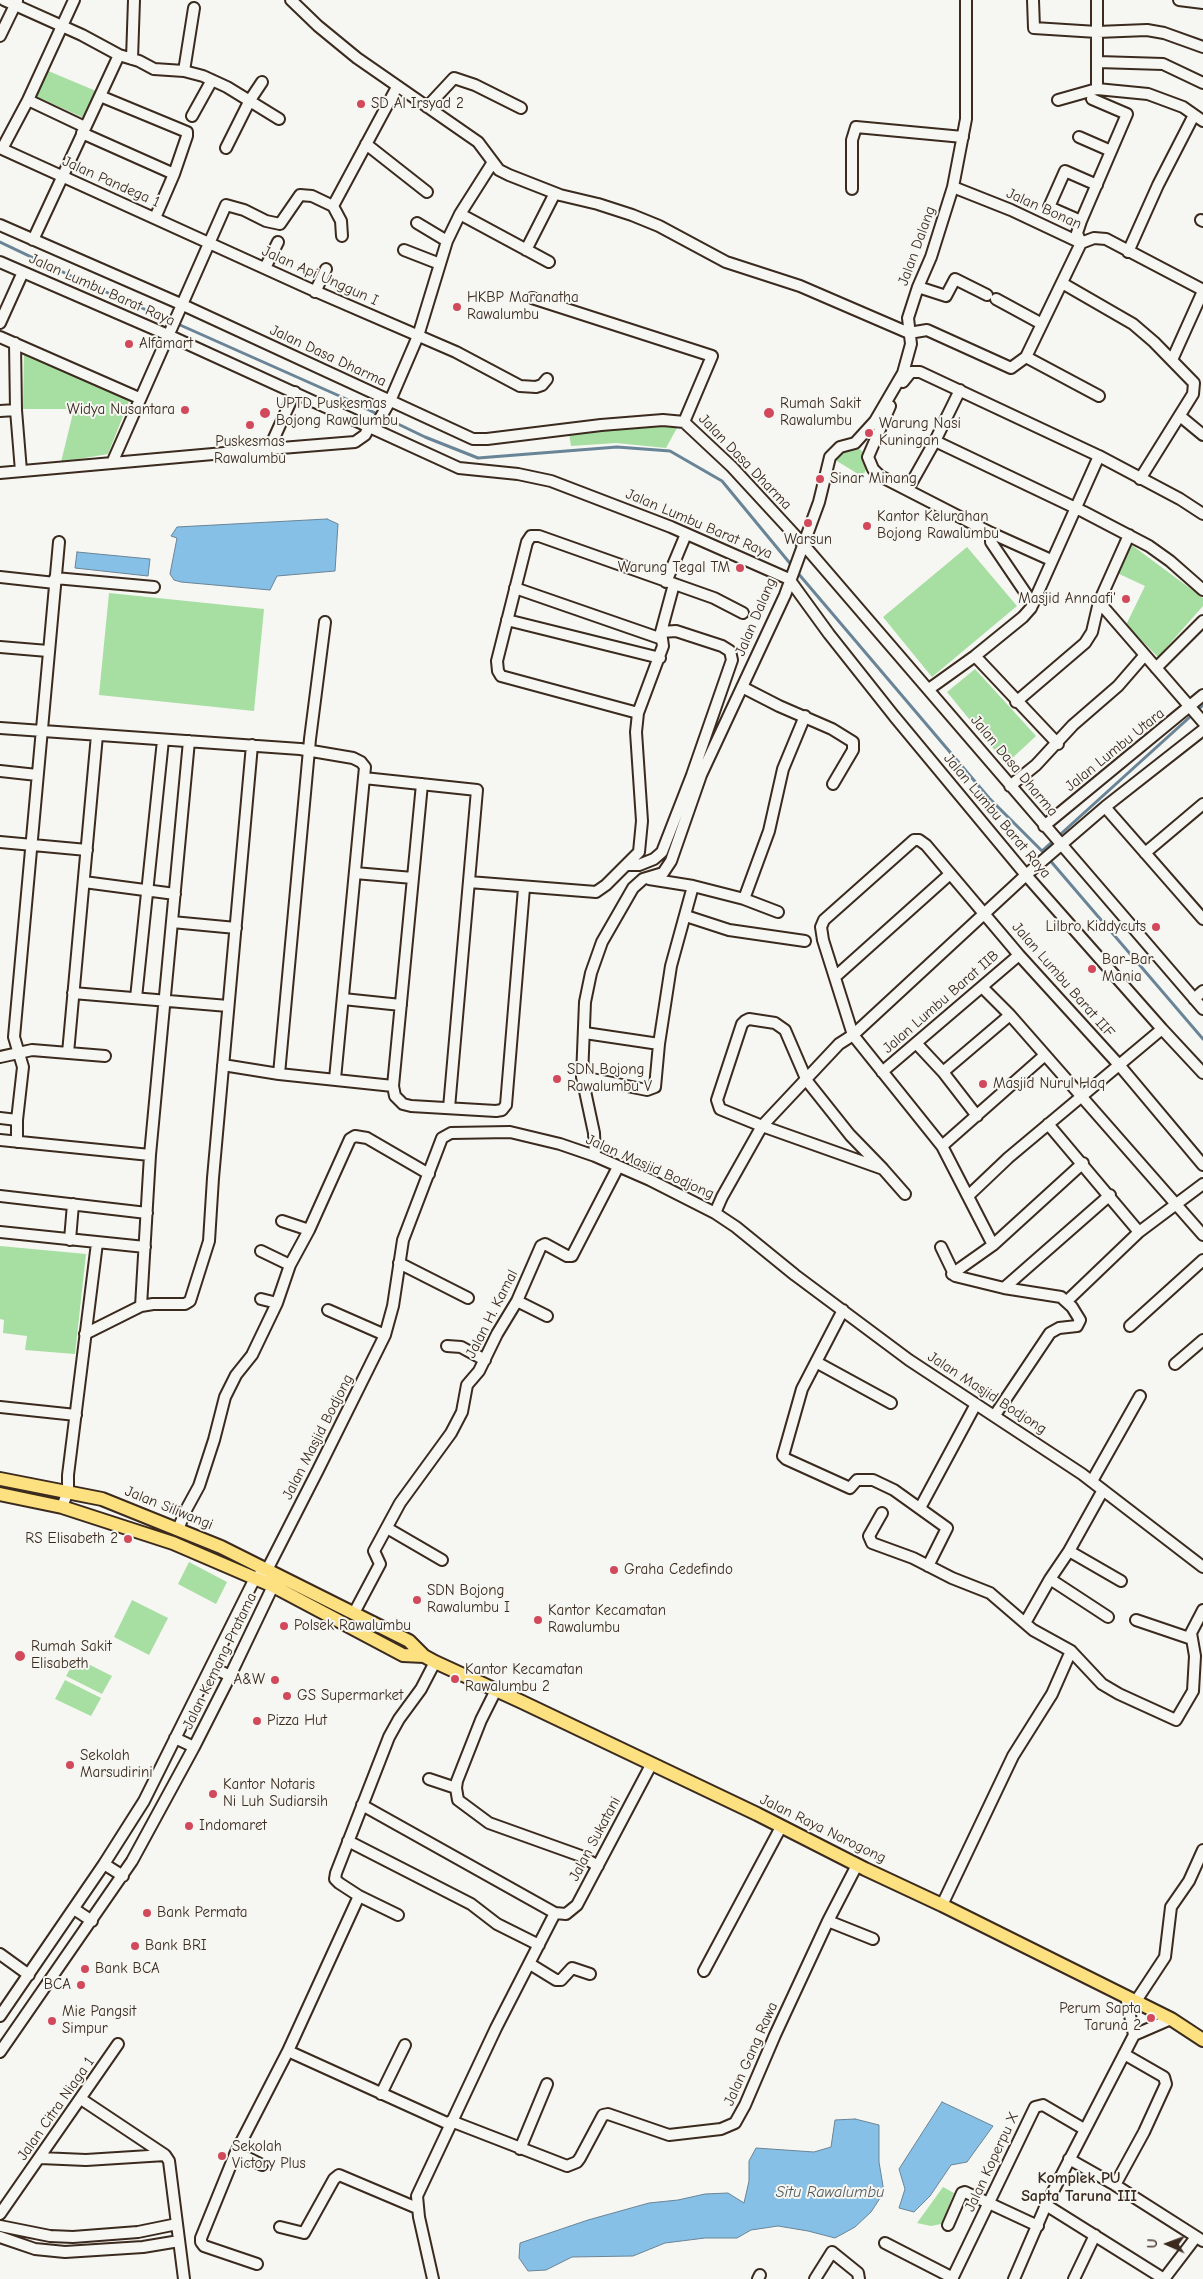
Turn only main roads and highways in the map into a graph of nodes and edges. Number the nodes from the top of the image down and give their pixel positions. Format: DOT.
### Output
graph roads {
  1 [pos="0,1479"];
  2 [pos="0,1494"];
  3 [pos="316,1594"];
  4 [pos="310,1606"];
  5 [pos="430,1659"];
  6 [pos="1203,2040"];
  1 -- 3 [label="main road, Jalan Siliwangi"];
  2 -- 4 [label="main road, Jalan Siliwangi"];
  3 -- 5 [label="main road, Jalan Raya Narogong"];
  4 -- 5 [label="main road, Jalan Raya Narogong"];
  5 -- 6 [label="main road, Jalan Raya Narogong"];
}
